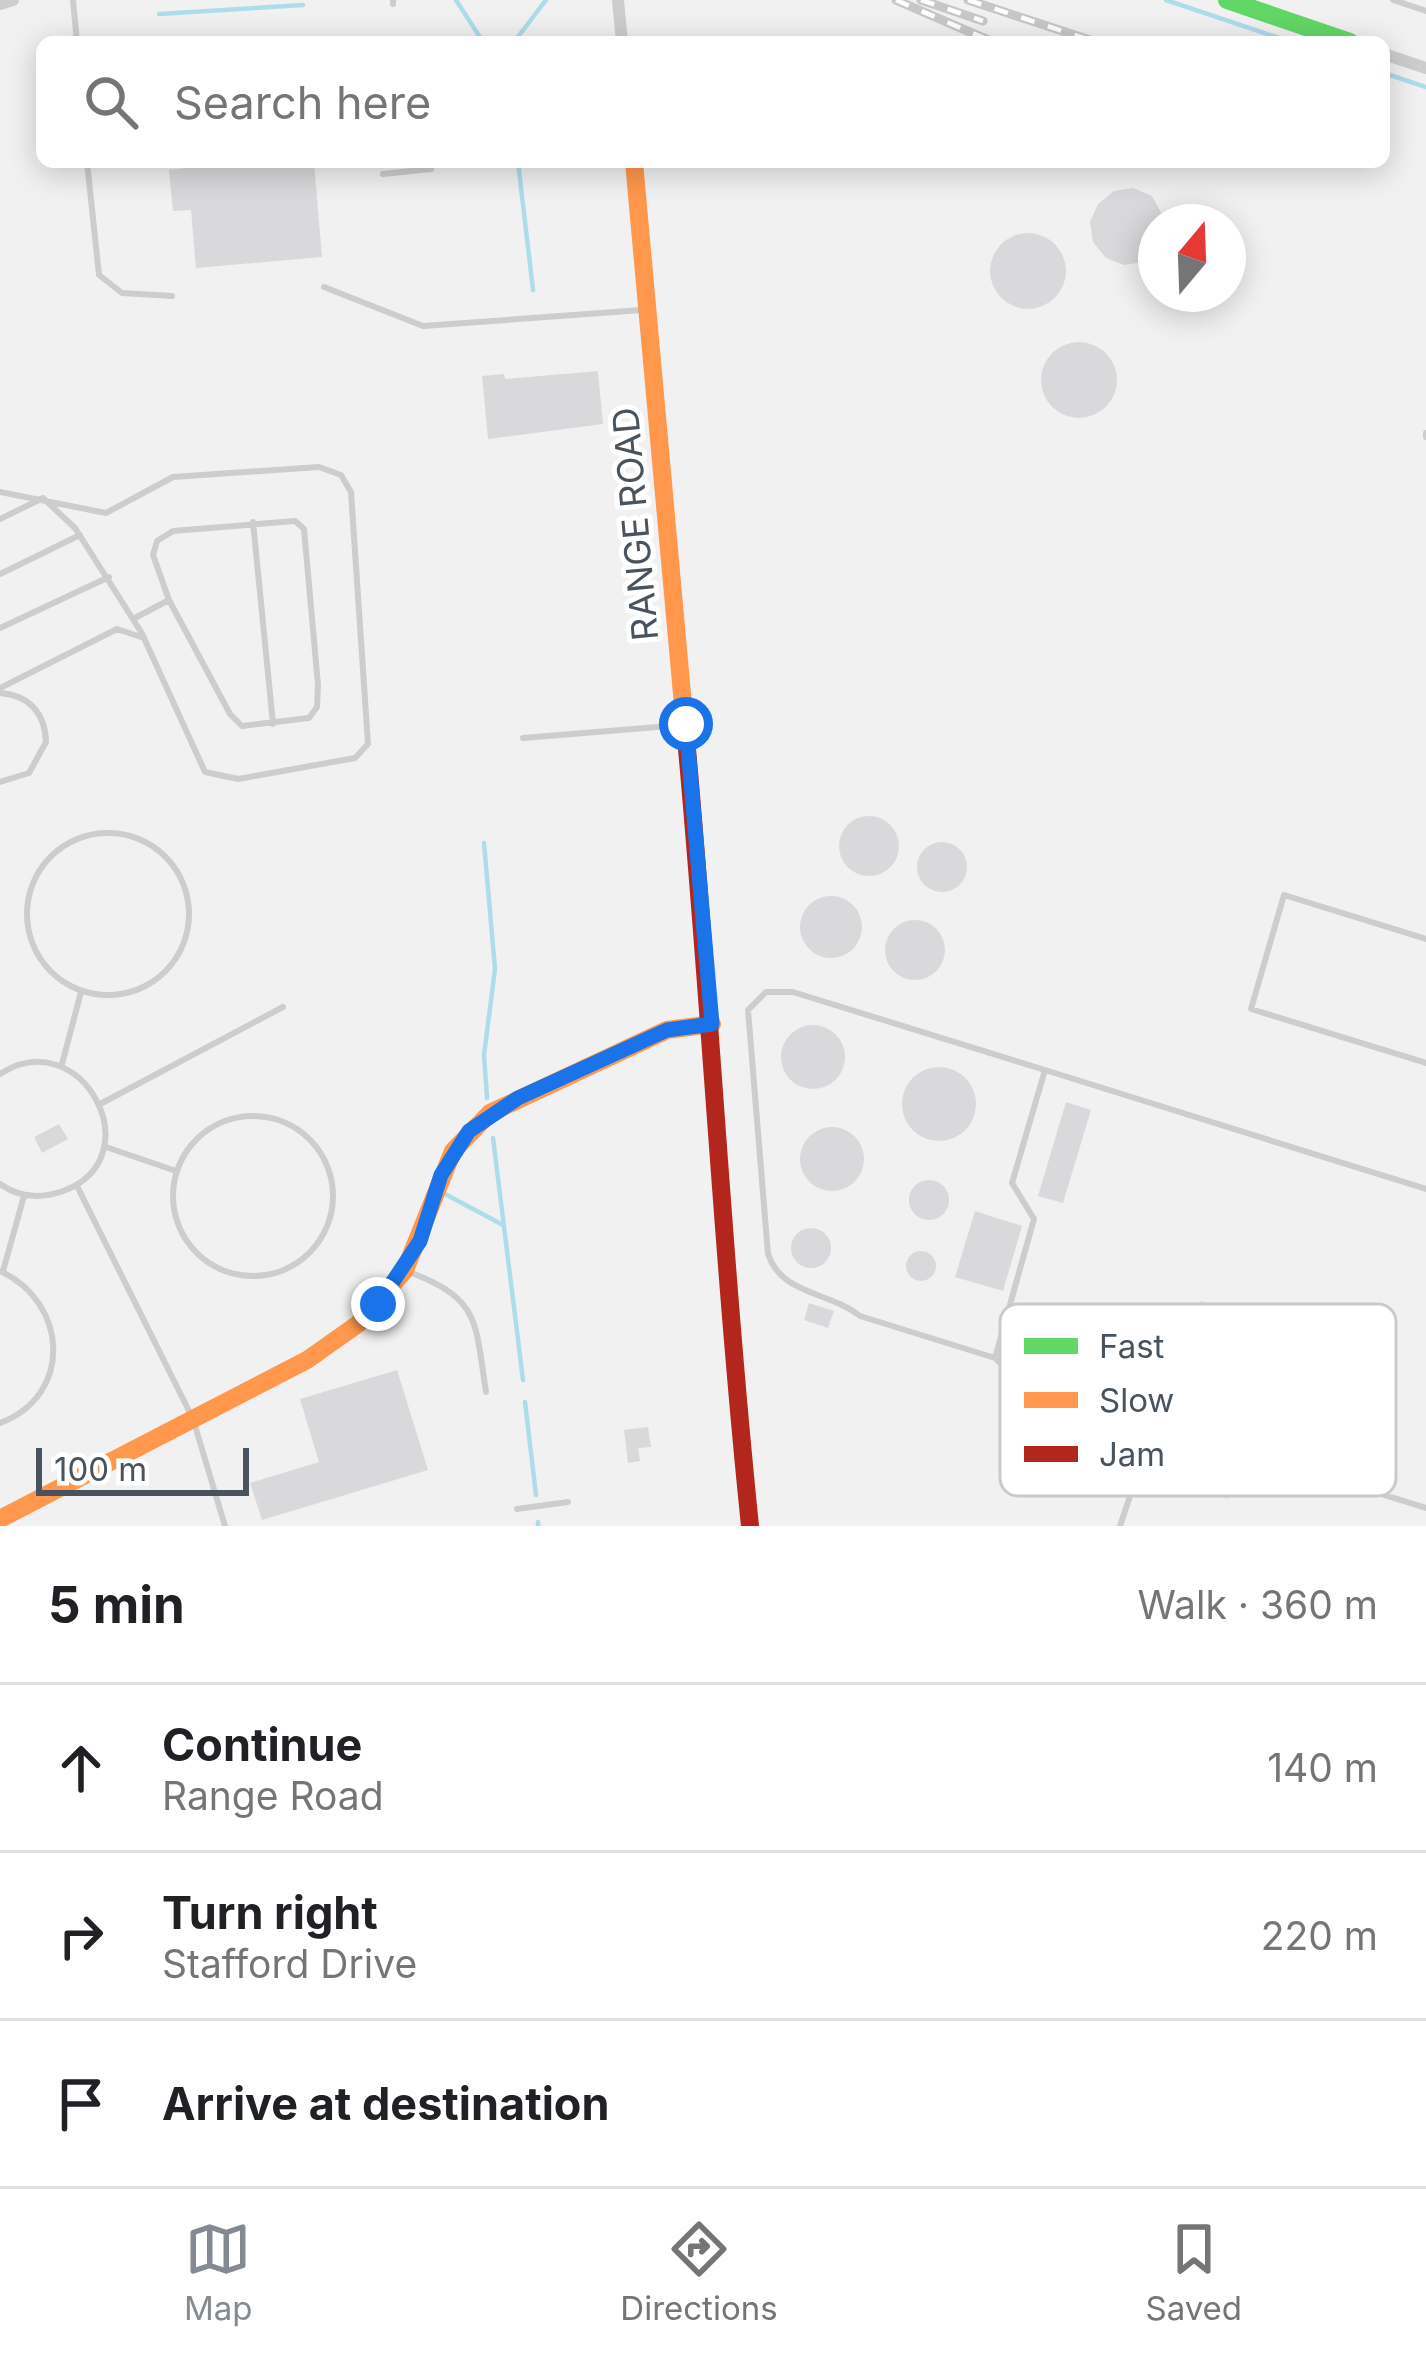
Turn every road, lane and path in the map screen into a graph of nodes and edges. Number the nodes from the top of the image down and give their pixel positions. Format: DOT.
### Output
graph roads {
  1 [pos="14,0"];
  2 [pos="73,0"];
  3 [pos="618,0"];
  4 [pos="1227,0"];
  5 [pos="1393,0"];
  6 [pos="0,4"];
  7 [pos="1426,11"];
  8 [pos="76,36"];
  9 [pos="621,36"];
  10 [pos="1332,36"];
  11 [pos="1390,56"];
  12 [pos="1426,68"];
  13 [pos="88,168"];
  14 [pos="635,168"];
  15 [pos="431,169"];
  16 [pos="383,174"];
  17 [pos="324,287"];
  18 [pos="172,296"];
  19 [pos="648,310"];
  20 [pos="0,492"];
  21 [pos="44,498"];
  22 [pos="0,520"];
  23 [pos="253,522"];
  24 [pos="80,535"];
  25 [pos="0,574"];
  26 [pos="109,577"];
  27 [pos="169,600"];
  28 [pos="133,619"];
  29 [pos="0,628"];
  30 [pos="144,638"];
  31 [pos="0,690"];
  32 [pos="273,724"];
  33 [pos="686,724"];
  34 [pos="523,738"];
  35 [pos="0,782"];
  36 [pos="1426,939"];
  37 [pos="81,992"];
  38 [pos="283,1007"];
  39 [pos="712,1024"];
  40 [pos="1426,1063"];
  41 [pos="62,1065"];
  42 [pos="1045,1070"];
  43 [pos="0,1075"];
  44 [pos="102,1103"];
  45 [pos="105,1147"];
  46 [pos="176,1171"];
  47 [pos="0,1184"];
  48 [pos="76,1186"];
  49 [pos="1426,1190"];
  50 [pos="25,1196"];
  51 [pos="405,1270"];
  52 [pos="2,1271"];
  53 [pos="1010,1304"];
  54 [pos="1000,1340"];
  55 [pos="995,1358"];
  56 [pos="1000,1363"];
  57 [pos="486,1392"];
  58 [pos="193,1419"];
  59 [pos="0,1424"];
  60 [pos="1130,1496"];
  61 [pos="1387,1496"];
  62 [pos="568,1502"];
  63 [pos="1426,1508"];
  64 [pos="517,1509"];
  65 [pos="0,1519"];
  66 [pos="225,1526"];
  67 [pos="750,1526"];
  68 [pos="1120,1526"];
  1 -- 6 [label="street"];
  2 -- 8 [label="lane"];
  3 -- 9 [label="street"];
  4 -- 10 [label="street"];
  5 -- 7 [label="lane"];
  11 -- 12 [label="street"];
  13 -- 18 [label="lane"];
  14 -- 19 [label="street, RANGE ROAD"];
  15 -- 16 [label="lane"];
  17 -- 19 [label="lane"];
  19 -- 33 [label="street, RANGE ROAD"];
  20 -- 21 [label="lane"];
  21 -- 22 [label="lane"];
  21 -- 24 [label="lane"];
  21 -- 30 [label="lane"];
  23 -- 27 [label="lane"];
  23 -- 32 [label="lane"];
  23 -- 32 [label="lane"];
  24 -- 25 [label="lane"];
  24 -- 26 [label="lane"];
  26 -- 28 [label="lane"];
  26 -- 29 [label="lane"];
  27 -- 28 [label="lane"];
  27 -- 32 [label="lane"];
  28 -- 30 [label="lane"];
  30 -- 31 [label="lane"];
  31 -- 35 [label="lane"];
  33 -- 34 [label="lane"];
  33 -- 39 [label="street, RANGE ROAD"];
  36 -- 40 [label="lane"];
  37 -- 37 [label="lane"];
  37 -- 41 [label="lane"];
  38 -- 44 [label="lane"];
  39 -- 51 [label="street"];
  39 -- 67 [label="street, RANGE ROAD"];
  41 -- 43 [label="lane"];
  41 -- 44 [label="lane"];
  42 -- 49 [label="lane"];
  42 -- 53 [label="lane"];
  42 -- 55 [label="lane"];
  44 -- 45 [label="lane"];
  45 -- 46 [label="lane"];
  45 -- 48 [label="lane"];
  46 -- 46 [label="lane"];
  47 -- 50 [label="lane"];
  48 -- 50 [label="lane"];
  48 -- 58 [label="lane"];
  50 -- 52 [label="lane"];
  51 -- 57 [label="lane"];
  51 -- 58 [label="street"];
  52 -- 59 [label="lane"];
  54 -- 55 [label="lane"];
  55 -- 56 [label="lane"];
  58 -- 65 [label="street"];
  58 -- 66 [label="lane"];
  60 -- 68 [label="lane"];
  61 -- 63 [label="lane"];
  62 -- 64 [label="lane"];
}
